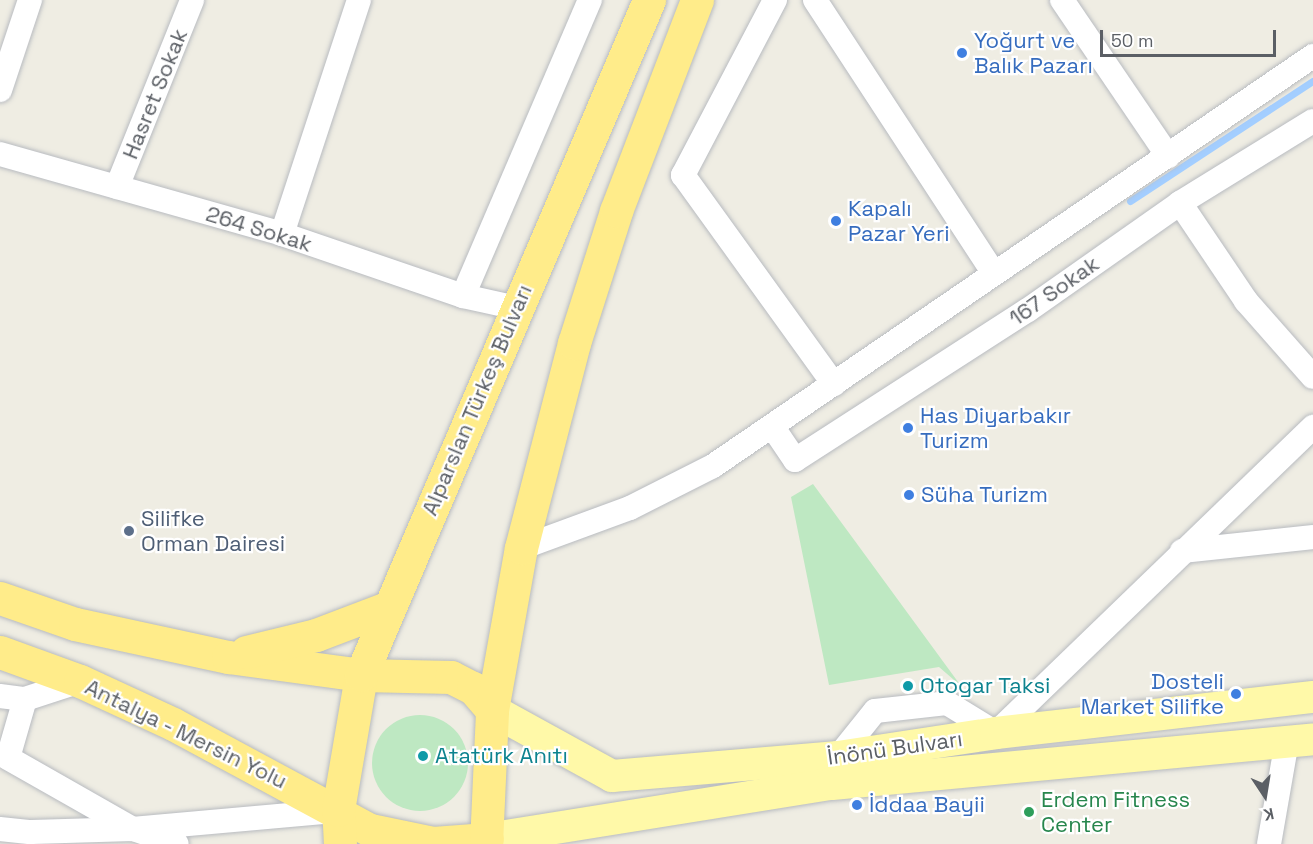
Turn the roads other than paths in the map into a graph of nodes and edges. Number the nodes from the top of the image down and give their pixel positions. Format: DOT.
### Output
graph roads {
  1 [pos="30,0"];
  2 [pos="192,0"];
  3 [pos="358,0"];
  4 [pos="590,0"];
  5 [pos="649,0"];
  6 [pos="697,0"];
  7 [pos="775,0"];
  8 [pos="815,0"];
  9 [pos="1062,0"];
  10 [pos="1313,56"];
  11 [pos="0,90"];
  12 [pos="1313,121"];
  13 [pos="0,154"];
  14 [pos="1168,156"];
  15 [pos="117,187"];
  16 [pos="1180,203"];
  17 [pos="282,234"];
  18 [pos="994,274"];
  19 [pos="463,296"];
  20 [pos="517,309"];
  21 [pos="1313,377"];
  22 [pos="834,384"];
  23 [pos="772,426"];
  24 [pos="1313,427"];
  25 [pos="1313,537"];
  26 [pos="521,548"];
  27 [pos="1182,551"];
  28 [pos="0,598"];
  29 [pos="387,608"];
  30 [pos="0,652"];
  31 [pos="228,657"];
  32 [pos="361,675"];
  33 [pos="80,681"];
  34 [pos="0,696"];
  35 [pos="1313,697"];
  36 [pos="25,699"];
  37 [pos="492,710"];
  38 [pos="996,733"];
  39 [pos="1300,740"];
  40 [pos="338,810"];
  41 [pos="0,829"];
  42 [pos="133,829"];
  43 [pos="487,842"];
  44 [pos="107,844"];
  45 [pos="177,844"];
  46 [pos="340,844"];
  47 [pos="538,844"];
  48 [pos="1269,844"];
  1 -- 11 [label="street"];
  2 -- 15 [label="street, Hasret Sokak"];
  3 -- 17 [label="street"];
  4 -- 19 [label="street"];
  5 -- 20 [label="highway, Alparslan Türkeş Bulvarı"];
  6 -- 26 [label="highway"];
  7 -- 22 [label="street"];
  8 -- 18 [label="street"];
  9 -- 14 [label="street"];
  10 -- 14 [label="street"];
  12 -- 16 [label="street, 167 Sokak"];
  13 -- 15 [label="street, 264 Sokak"];
  14 -- 18 [label="street"];
  15 -- 17 [label="street, 264 Sokak"];
  16 -- 21 [label="street"];
  16 -- 23 [label="street, 167 Sokak"];
  17 -- 19 [label="street, 264 Sokak"];
  18 -- 22 [label="street"];
  19 -- 20 [label="street, 264 Sokak"];
  20 -- 29 [label="highway, Alparslan Türkeş Bulvarı"];
  22 -- 23 [label="street"];
  23 -- 26 [label="street"];
  24 -- 27 [label="street"];
  25 -- 27 [label="street"];
  26 -- 37 [label="highway"];
  27 -- 38 [label="street"];
  28 -- 31 [label="highway"];
  29 -- 31 [label="highway"];
  29 -- 32 [label="highway, Alparslan Türkeş Bulvarı"];
  30 -- 33 [label="highway, Antalya - Mersin Yolu"];
  31 -- 32 [label="highway"];
  32 -- 37 [label="highway"];
  32 -- 40 [label="highway, Alparslan Türkeş Bulvarı"];
  33 -- 36 [label="street"];
  33 -- 40 [label="highway, Antalya - Mersin Yolu"];
  34 -- 36 [label="street"];
  35 -- 38 [label="main road, İnönü Bulvarı"];
  36 -- 42 [label="street"];
  37 -- 38 [label="main road, İnönü Bulvarı"];
  37 -- 43 [label="highway"];
  39 -- 43 [label="main road, İnönü Bulvarı"];
  39 -- 48 [label="street"];
  40 -- 42 [label="street"];
  40 -- 43 [label="highway, Antalya - Mersin Yolu"];
  40 -- 46 [label="highway"];
  41 -- 42 [label="street"];
  42 -- 44 [label="street"];
  42 -- 45 [label="street"];
  43 -- 47 [label="street"];
}
